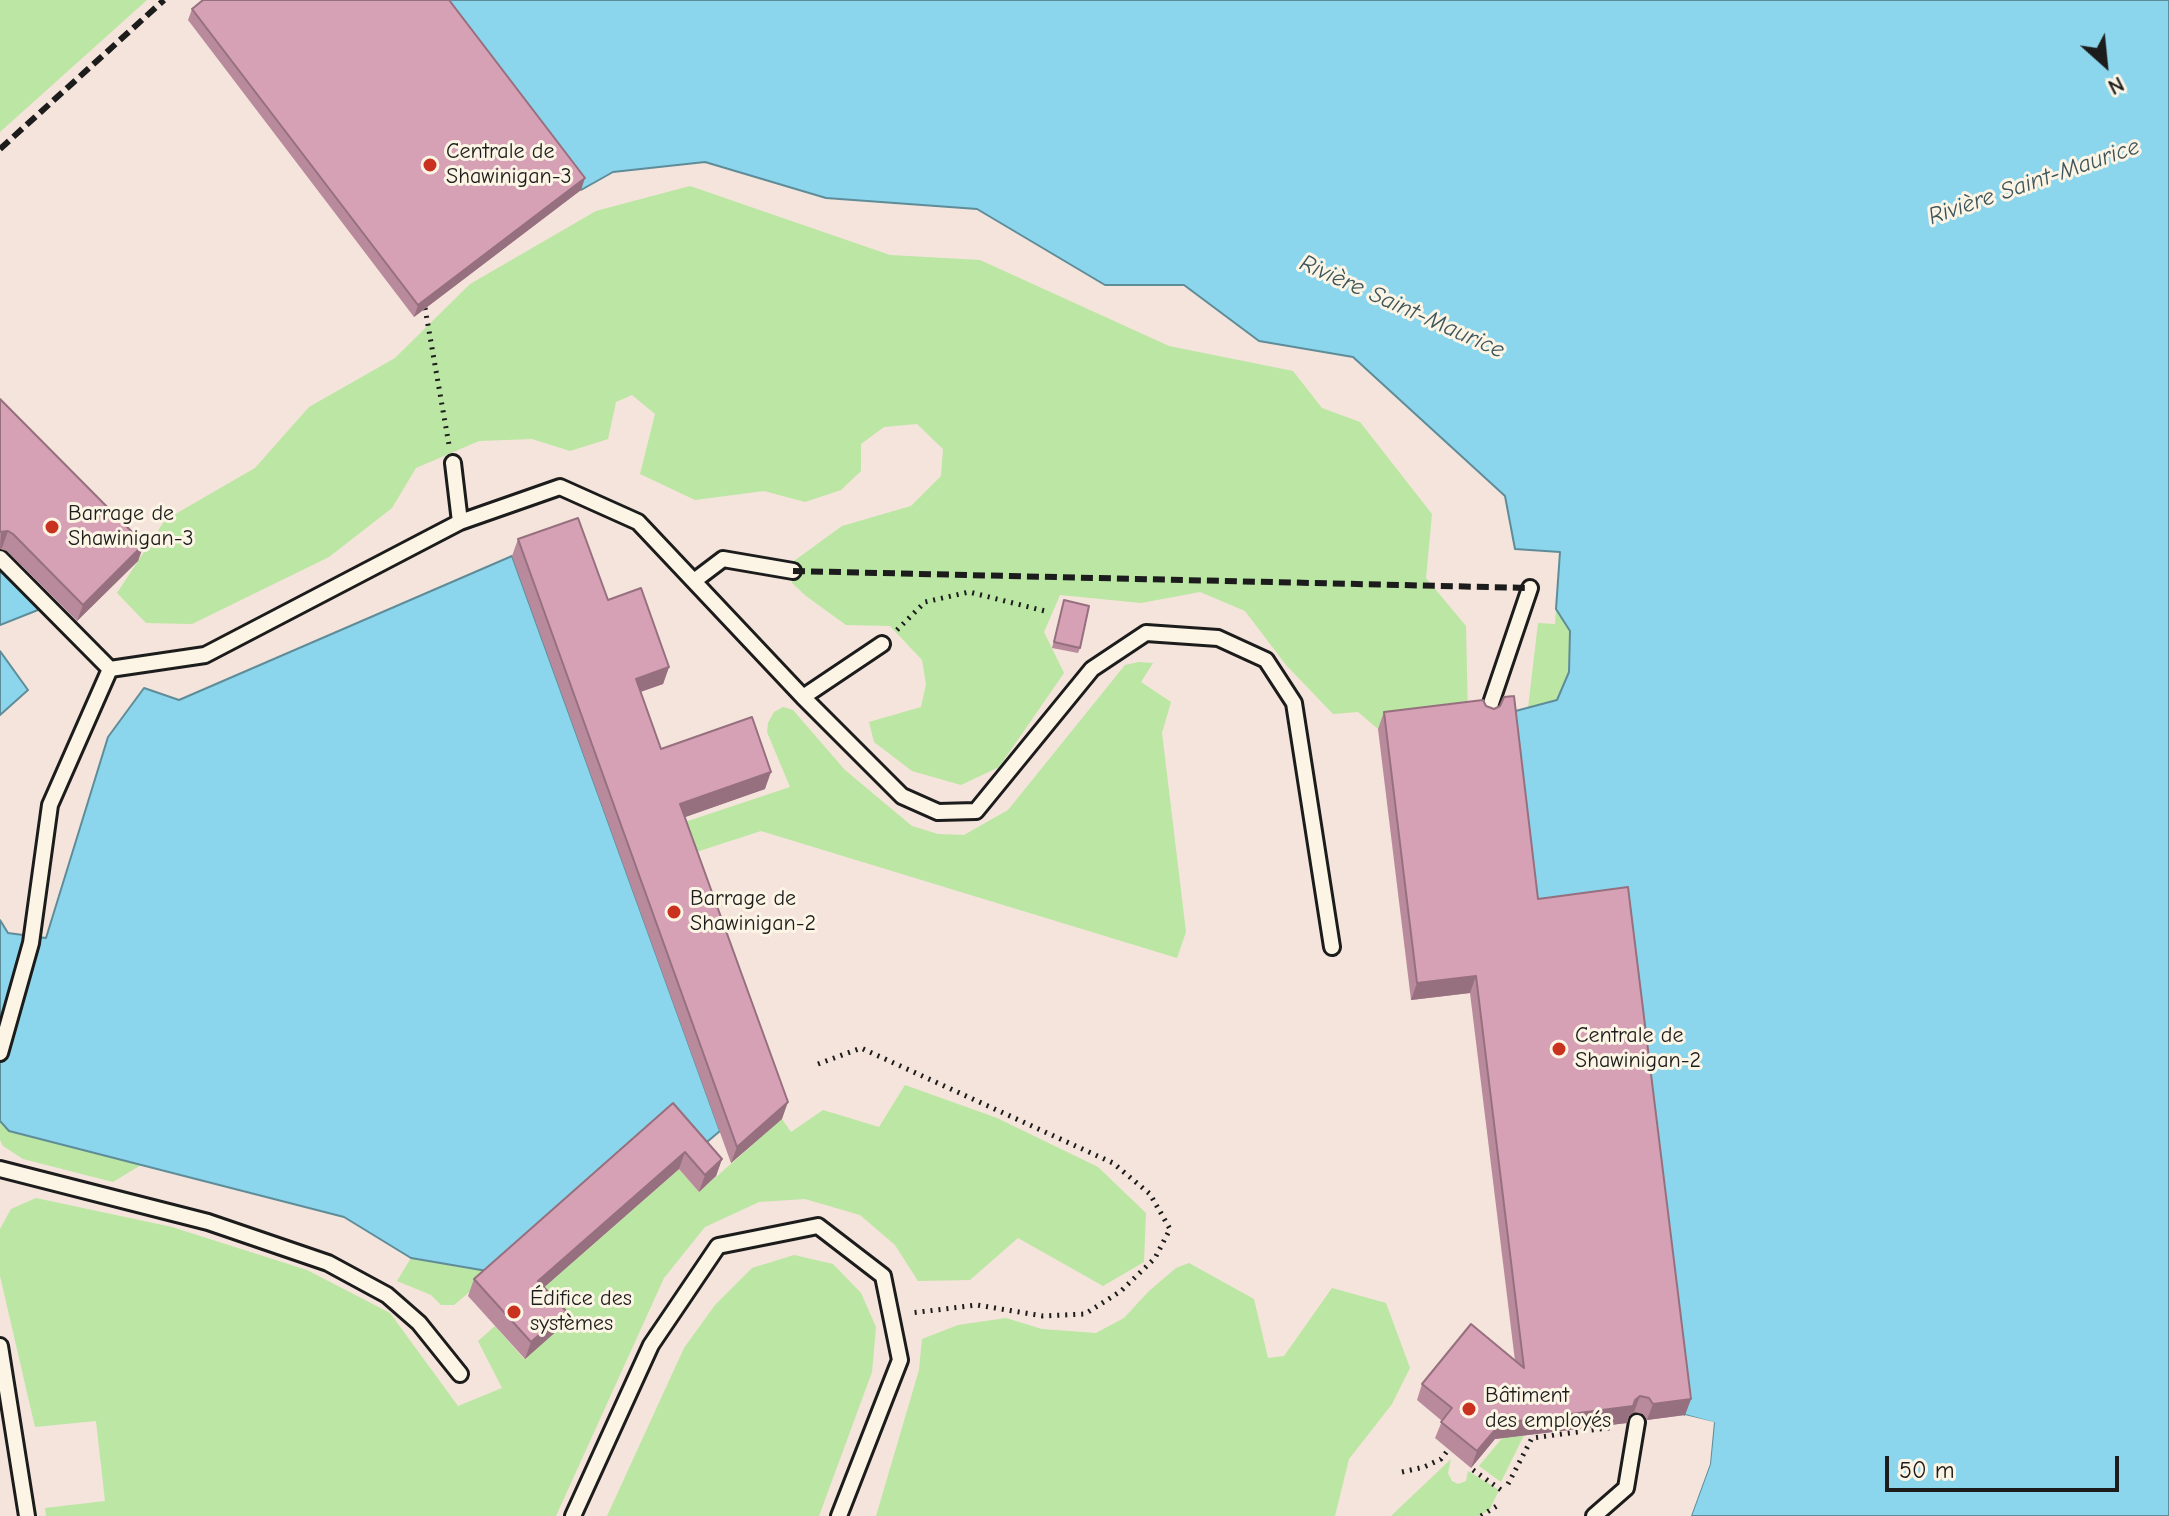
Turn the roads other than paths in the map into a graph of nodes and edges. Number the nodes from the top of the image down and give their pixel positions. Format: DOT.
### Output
graph roads {
  1 [pos="453,463"];
  2 [pos="460,522"];
  3 [pos="0,558"];
  4 [pos="793,571"];
  5 [pos="694,581"];
  6 [pos="1530,588"];
  7 [pos="882,644"];
  8 [pos="110,669"];
  9 [pos="1501,675"];
  10 [pos="1509,695"];
  11 [pos="803,697"];
  12 [pos="1487,715"];
  13 [pos="1332,947"];
  14 [pos="0,1053"];
  15 [pos="0,1169"];
  16 [pos="0,1346"];
  17 [pos="460,1374"];
  18 [pos="1633,1424"];
  19 [pos="27,1516"];
  20 [pos="573,1516"];
  21 [pos="839,1516"];
  22 [pos="1594,1516"];
  1 -- 2 [label="lane"];
  2 -- 5 [label="lane"];
  2 -- 8 [label="lane"];
  3 -- 8 [label="lane"];
  4 -- 5 [label="lane"];
  5 -- 11 [label="lane"];
  6 -- 9 [label="lane"];
  7 -- 11 [label="lane"];
  8 -- 14 [label="lane"];
  9 -- 10 [label="lane"];
  9 -- 12 [label="lane"];
  11 -- 13 [label="lane"];
  15 -- 17 [label="lane"];
  16 -- 19 [label="lane"];
  18 -- 22 [label="lane"];
  20 -- 21 [label="lane"];
}
